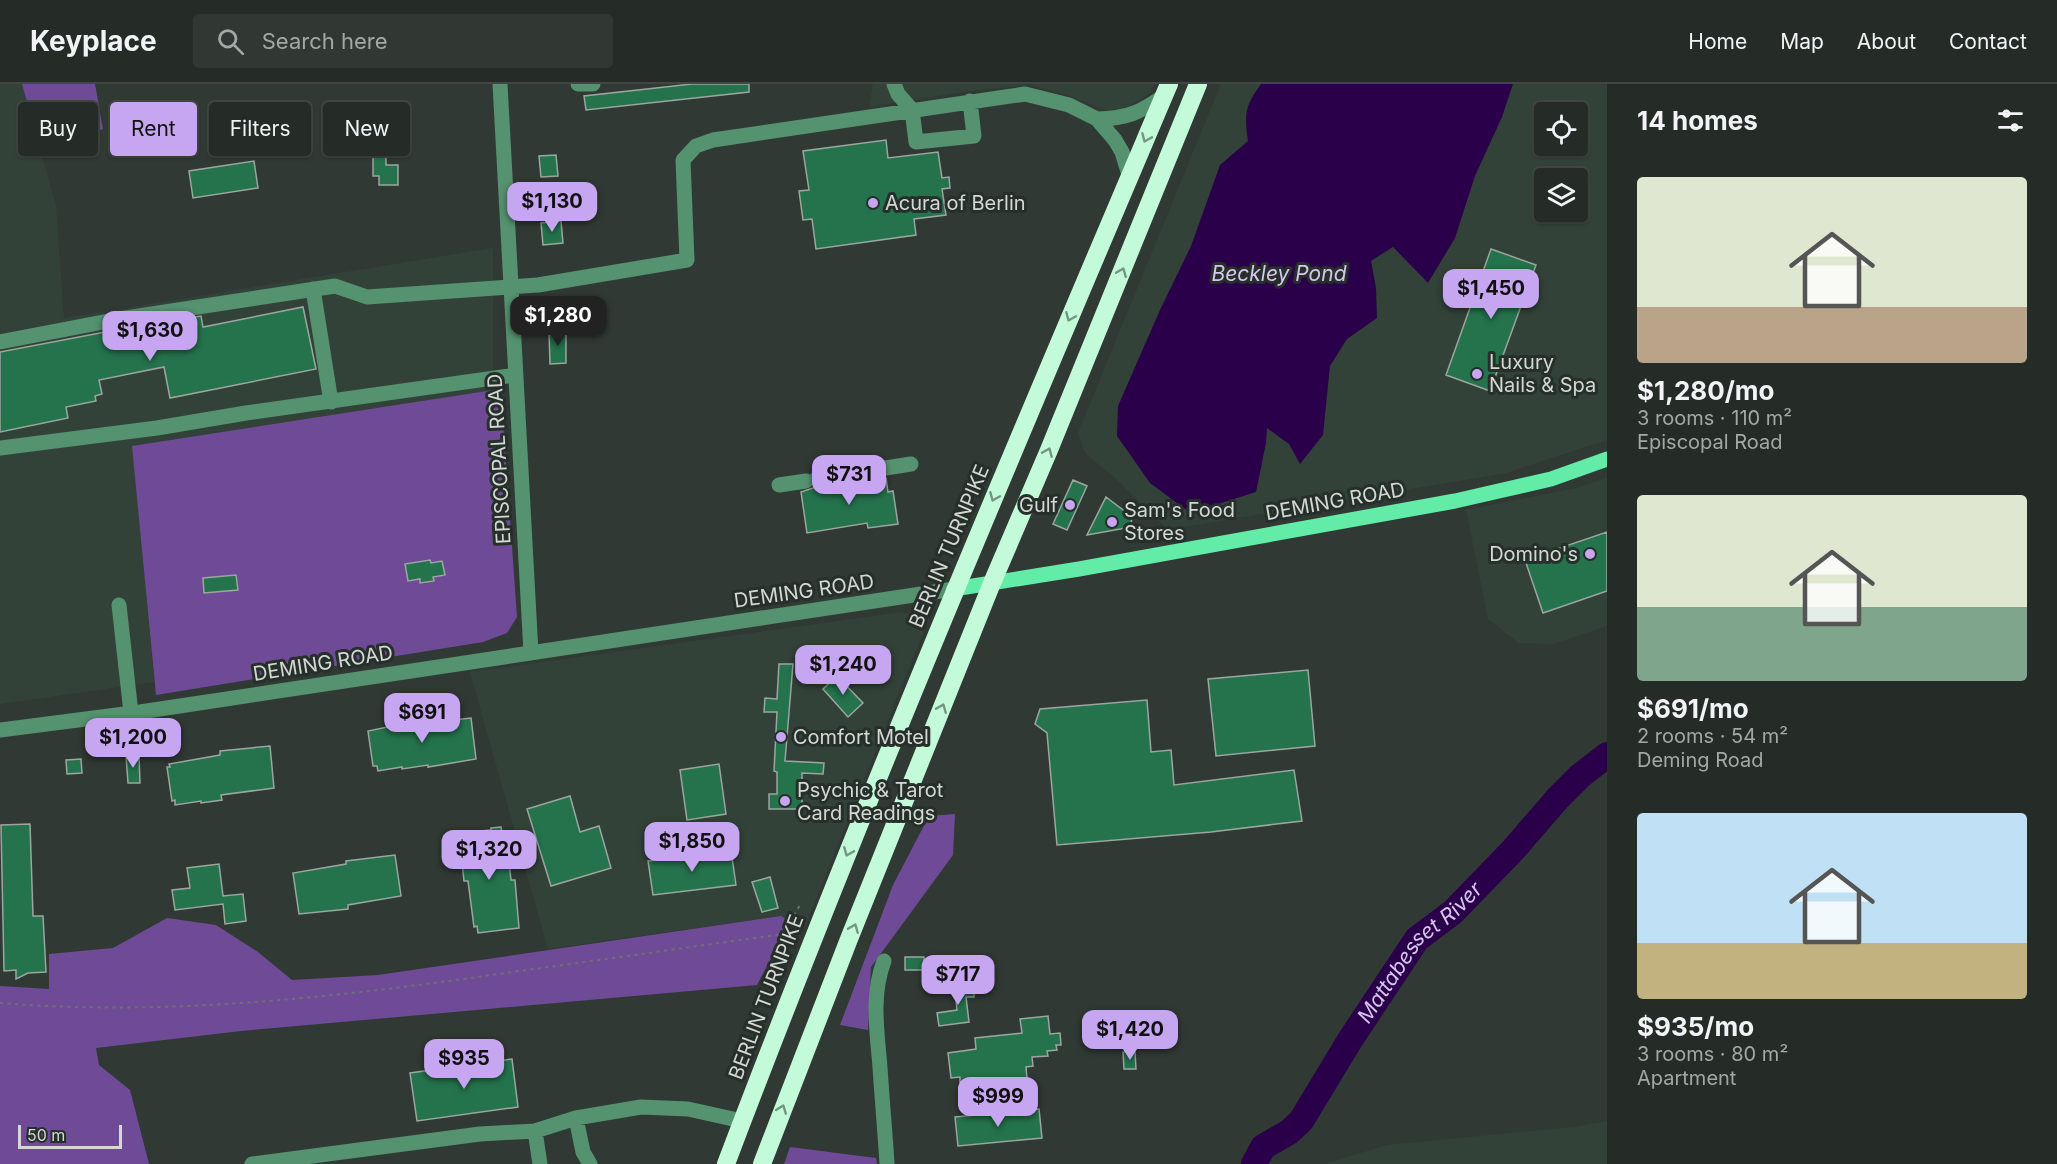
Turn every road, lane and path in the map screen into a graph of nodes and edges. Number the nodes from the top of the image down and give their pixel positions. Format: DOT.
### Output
graph roads {
  1 [pos="500,84"];
  2 [pos="578,84"];
  3 [pos="593,84"];
  4 [pos="894,84"];
  5 [pos="1198,84"];
  6 [pos="1167,89"];
  7 [pos="970,101"];
  8 [pos="912,110"];
  9 [pos="1097,118"];
  10 [pos="1130,178"];
  11 [pos="510,287"];
  12 [pos="313,289"];
  13 [pos="0,342"];
  14 [pos="515,375"];
  15 [pos="331,402"];
  16 [pos="0,448"];
  17 [pos="1607,459"];
  18 [pos="911,464"];
  19 [pos="778,485"];
  20 [pos="992,583"];
  21 [pos="954,589"];
  22 [pos="119,605"];
  23 [pos="531,653"];
  24 [pos="131,713"];
  25 [pos="0,730"];
  26 [pos="801,903"];
  27 [pos="884,961"];
  28 [pos="0,1003"];
  29 [pos="576,1118"];
  30 [pos="742,1121"];
  31 [pos="535,1131"];
  32 [pos="252,1164"];
  33 [pos="540,1164"];
  34 [pos="590,1164"];
  35 [pos="726,1164"];
  36 [pos="762,1164"];
  37 [pos="887,1164"];
  1 -- 11 [label="street, EPISCOPAL ROAD"];
  2 -- 3 [label="street"];
  4 -- 8 [label="street"];
  20 -- 5 [label="highway, one-way"];
  6 -- 9 [label="street"];
  6 -- 10 [label="highway, BERLIN TURNPIKE, one-way"];
  7 -- 8 [label="street"];
  7 -- 8 [label="street"];
  7 -- 9 [label="street"];
  8 -- 11 [label="street"];
  9 -- 10 [label="street"];
  10 -- 21 [label="highway, BERLIN TURNPIKE, one-way"];
  11 -- 12 [label="street"];
  11 -- 14 [label="street, EPISCOPAL ROAD"];
  12 -- 13 [label="street"];
  12 -- 15 [label="street"];
  14 -- 15 [label="street"];
  14 -- 23 [label="street, EPISCOPAL ROAD"];
  15 -- 16 [label="street"];
  17 -- 20 [label="main road, DEMING ROAD"];
  18 -- 19 [label="street"];
  20 -- 21 [label="main road, DEMING ROAD"];
  36 -- 20 [label="highway, one-way"];
  21 -- 23 [label="street, DEMING ROAD"];
  21 -- 30 [label="highway, BERLIN TURNPIKE, one-way"];
  22 -- 24 [label="street"];
  23 -- 24 [label="street, DEMING ROAD"];
  24 -- 25 [label="street, DEMING ROAD"];
  26 -- 28 [label="path"];
  27 -- 37 [label="street"];
  29 -- 30 [label="street"];
  29 -- 31 [label="street"];
  29 -- 34 [label="street"];
  30 -- 35 [label="highway, BERLIN TURNPIKE"];
  31 -- 32 [label="street"];
  31 -- 33 [label="street"];
}
